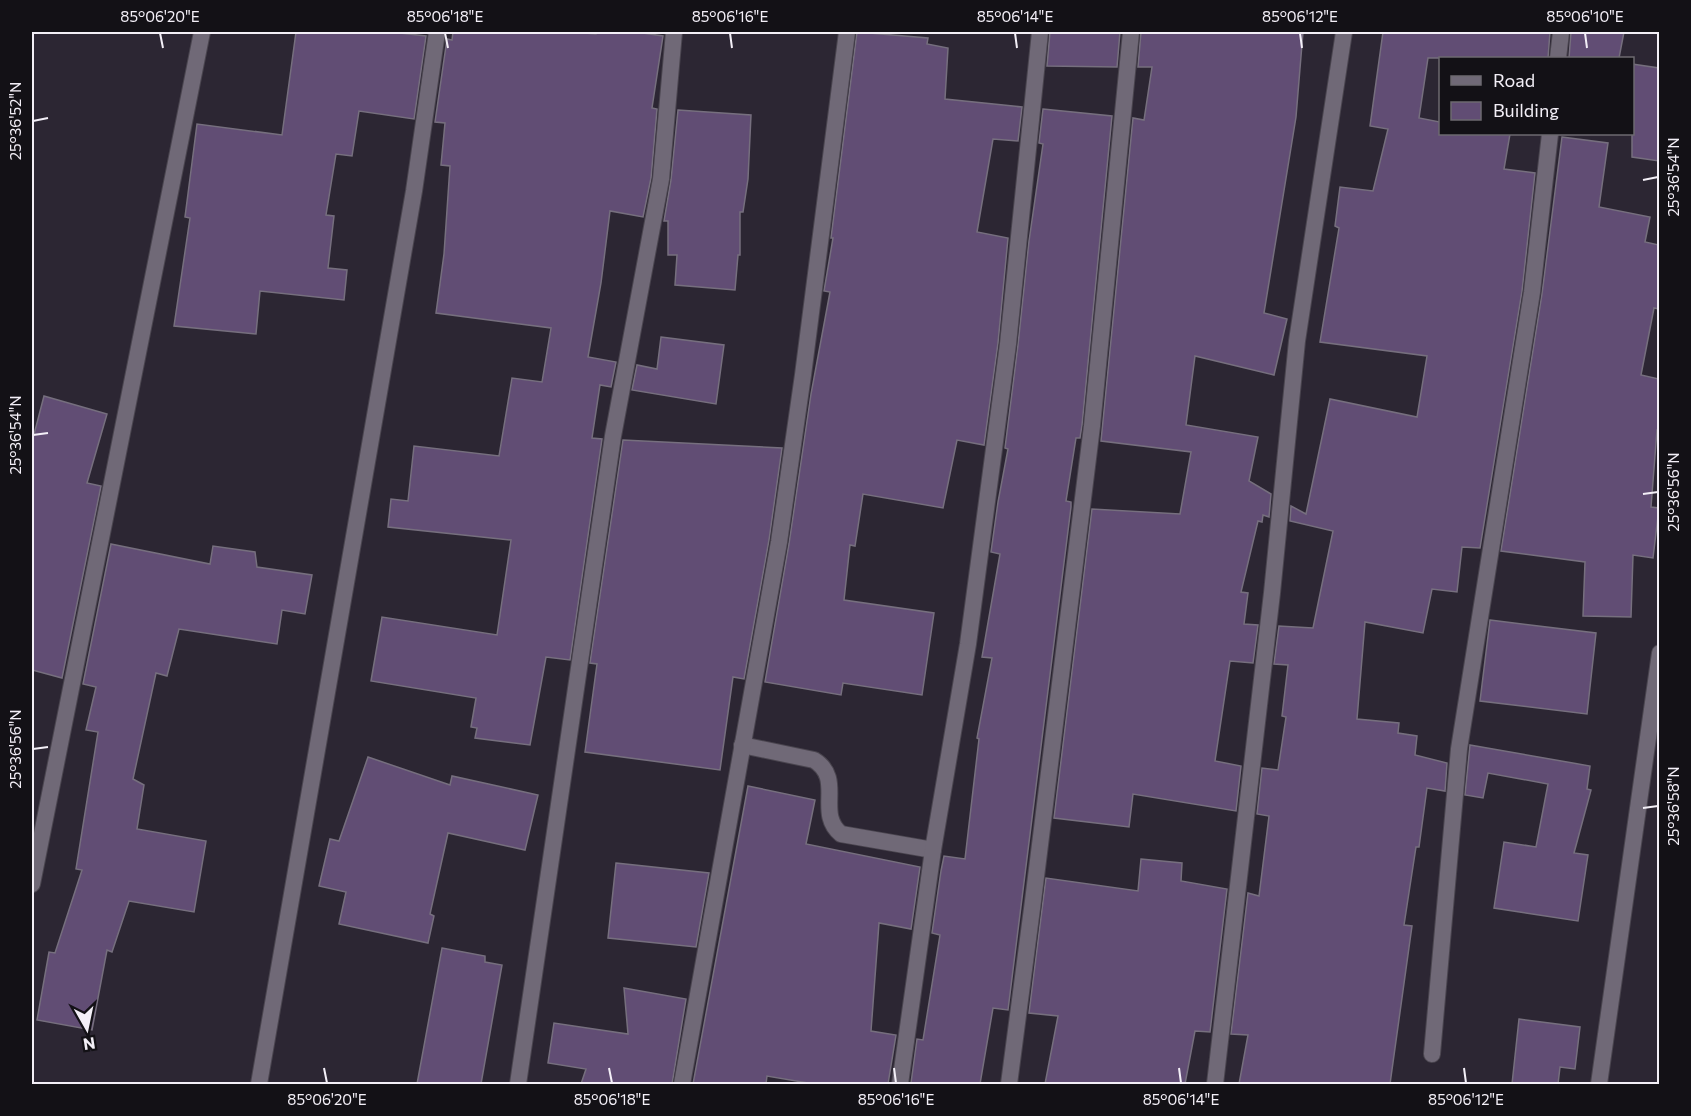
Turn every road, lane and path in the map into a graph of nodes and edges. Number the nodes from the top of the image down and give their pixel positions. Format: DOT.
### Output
graph roads {
  1 [pos="202,32"];
  2 [pos="437,32"];
  3 [pos="674,32"];
  4 [pos="847,32"];
  5 [pos="1040,32"];
  6 [pos="1131,32"];
  7 [pos="1344,32"];
  8 [pos="1561,32"];
  9 [pos="1558,57"];
  10 [pos="1550,135"];
  11 [pos="1659,653"];
  12 [pos="742,745"];
  13 [pos="933,850"];
  14 [pos="32,884"];
  15 [pos="1432,1054"];
  16 [pos="259,1084"];
  17 [pos="518,1084"];
  18 [pos="682,1084"];
  19 [pos="900,1084"];
  20 [pos="1009,1084"];
  21 [pos="1215,1084"];
  22 [pos="1599,1084"];
  1 -- 14 [label="street"];
  2 -- 16 [label="street"];
  3 -- 17 [label="street"];
  4 -- 12 [label="street"];
  5 -- 13 [label="street"];
  6 -- 20 [label="street"];
  7 -- 21 [label="street"];
  8 -- 9 [label="street"];
  10 -- 15 [label="street"];
  11 -- 22 [label="street"];
  12 -- 13 [label="street"];
  12 -- 18 [label="street"];
  13 -- 19 [label="street"];
}
